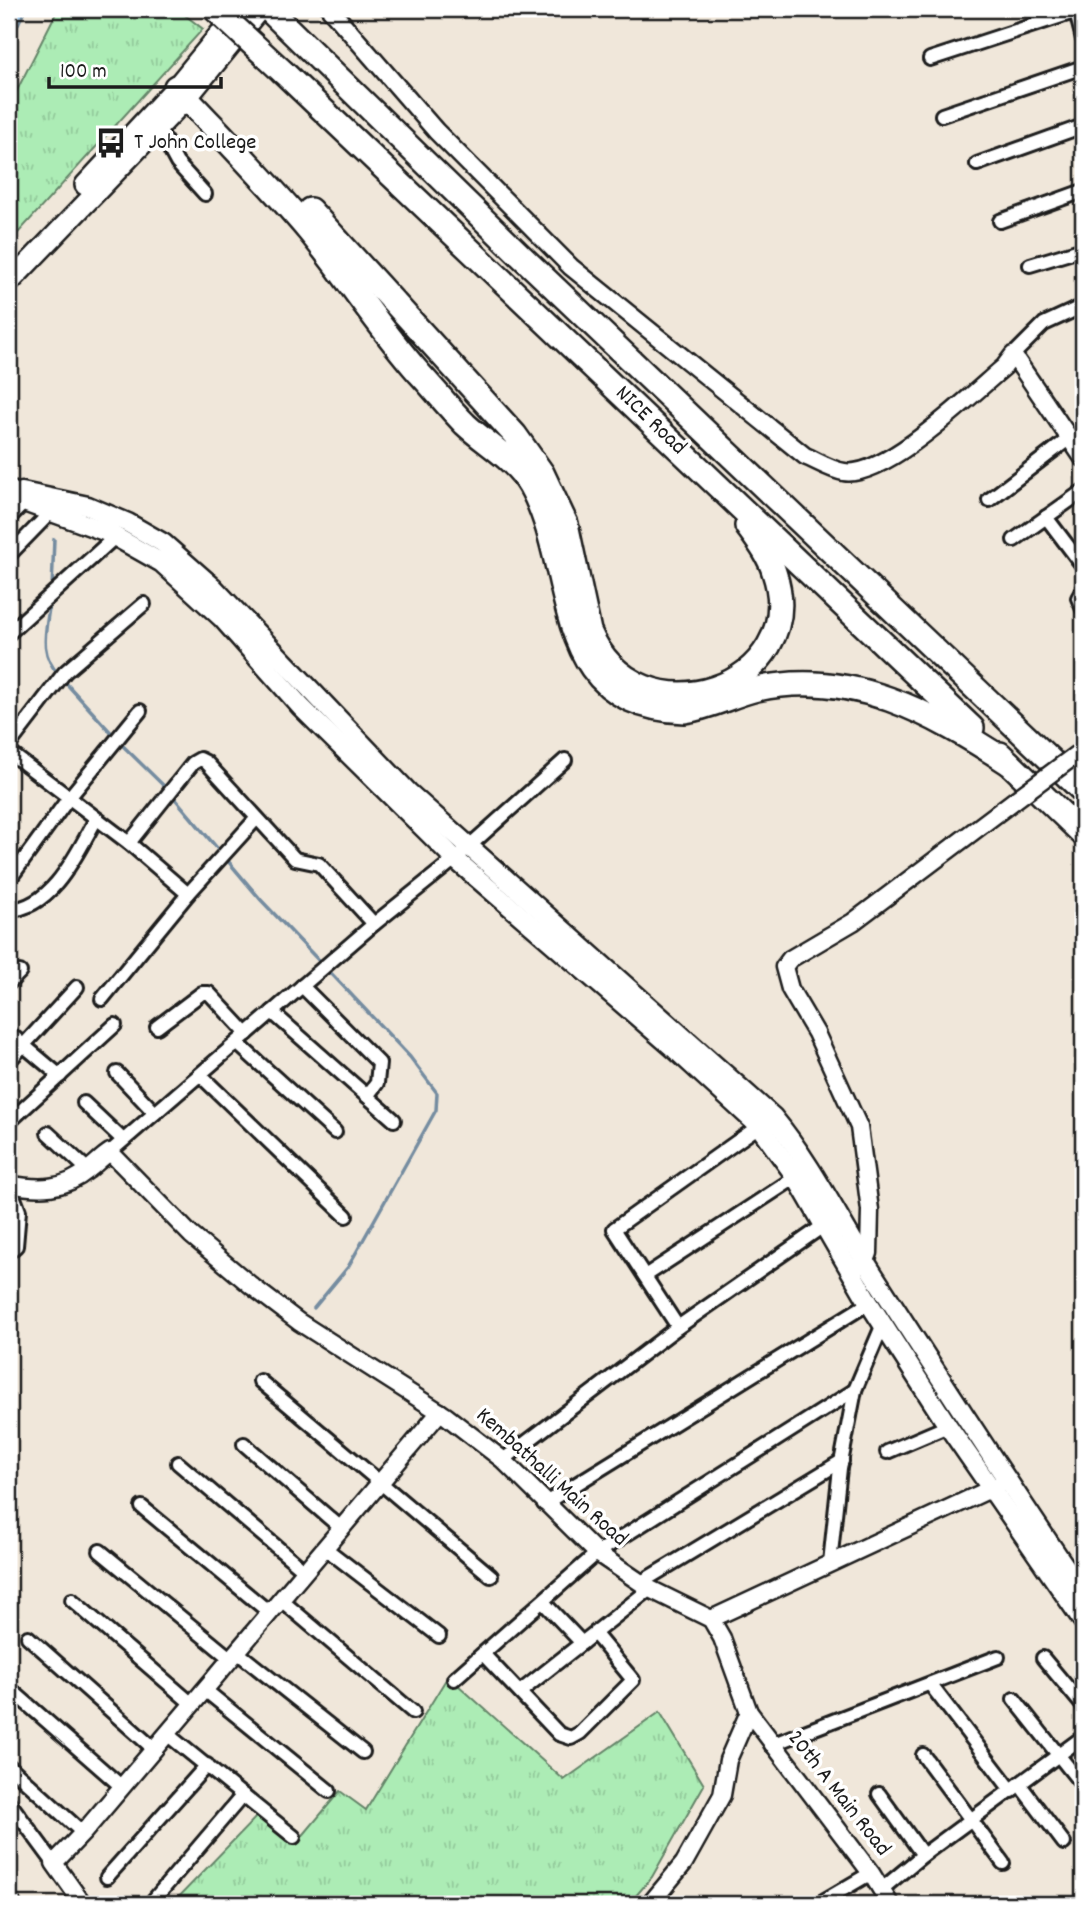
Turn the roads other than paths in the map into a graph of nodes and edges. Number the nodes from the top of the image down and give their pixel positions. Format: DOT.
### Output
graph roads {
  1 [pos="215,9"];
  2 [pos="240,9"];
  3 [pos="260,9"];
  4 [pos="268,9"];
  5 [pos="330,9"];
  6 [pos="1072,11"];
  7 [pos="1083,40"];
  8 [pos="930,59"];
  9 [pos="1083,67"];
  10 [pos="186,88"];
  11 [pos="942,115"];
  12 [pos="1083,125"];
  13 [pos="158,128"];
  14 [pos="977,164"];
  15 [pos="1083,191"];
  16 [pos="205,194"];
  17 [pos="1000,221"];
  18 [pos="1083,249"];
  19 [pos="1030,265"];
  20 [pos="9,268"];
  21 [pos="9,283"];
  22 [pos="1083,306"];
  23 [pos="1013,355"];
  24 [pos="1071,437"];
  25 [pos="1083,458"];
  26 [pos="1083,491"];
  27 [pos="19,494"];
  28 [pos="729,496"];
  29 [pos="989,500"];
  30 [pos="51,512"];
  31 [pos="1046,517"];
  32 [pos="9,518"];
  33 [pos="116,536"];
  34 [pos="1014,540"];
  35 [pos="9,555"];
  36 [pos="1083,566"];
  37 [pos="1083,589"];
  38 [pos="144,604"];
  39 [pos="1083,609"];
  40 [pos="9,633"];
  41 [pos="140,711"];
  42 [pos="9,745"];
  43 [pos="9,752"];
  44 [pos="1080,752"];
  45 [pos="565,760"];
  46 [pos="1009,763"];
  47 [pos="1083,791"];
  48 [pos="68,799"];
  49 [pos="96,819"];
  50 [pos="256,819"];
  51 [pos="1083,834"];
  52 [pos="129,843"];
  53 [pos="461,853"];
  54 [pos="9,880"];
  55 [pos="188,894"];
  56 [pos="9,910"];
  57 [pos="374,924"];
  58 [pos="20,972"];
  59 [pos="9,983"];
  60 [pos="302,986"];
  61 [pos="76,987"];
  62 [pos="102,999"];
  63 [pos="272,1012"];
  64 [pos="115,1025"];
  65 [pos="157,1027"];
  66 [pos="9,1033"];
  67 [pos="242,1038"];
  68 [pos="24,1046"];
  69 [pos="9,1061"];
  70 [pos="117,1073"];
  71 [pos="200,1075"];
  72 [pos="60,1076"];
  73 [pos="367,1096"];
  74 [pos="84,1103"];
  75 [pos="155,1113"];
  76 [pos="394,1120"];
  77 [pos="9,1122"];
  78 [pos="759,1126"];
  79 [pos="335,1132"];
  80 [pos="48,1133"];
  81 [pos="123,1140"];
  82 [pos="110,1152"];
  83 [pos="89,1170"];
  84 [pos="796,1177"];
  85 [pos="9,1185"];
  86 [pos="13,1207"];
  87 [pos="346,1216"];
  88 [pos="824,1226"];
  89 [pos="9,1252"];
  90 [pos="858,1266"];
  91 [pos="645,1276"];
  92 [pos="869,1303"];
  93 [pos="883,1324"];
  94 [pos="678,1327"];
  95 [pos="260,1381"];
  96 [pos="855,1390"];
  97 [pos="440,1412"];
  98 [pos="948,1426"];
  99 [pos="244,1444"];
  100 [pos="887,1452"];
  101 [pos="503,1460"];
  102 [pos="842,1461"];
  103 [pos="178,1463"];
  104 [pos="380,1483"];
  105 [pos="999,1485"];
  106 [pos="544,1504"];
  107 [pos="142,1507"];
  108 [pos="341,1528"];
  109 [pos="325,1548"];
  110 [pos="100,1551"];
  111 [pos="597,1553"];
  112 [pos="830,1563"];
  113 [pos="305,1571"];
  114 [pos="491,1576"];
  115 [pos="645,1586"];
  116 [pos="1083,1593"];
  117 [pos="72,1600"];
  118 [pos="281,1600"];
  119 [pos="543,1602"];
  120 [pos="270,1613"];
  121 [pos="711,1619"];
  122 [pos="1083,1621"];
  123 [pos="595,1634"];
  124 [pos="439,1636"];
  125 [pos="28,1637"];
  126 [pos="582,1643"];
  127 [pos="483,1654"];
  128 [pos="234,1655"];
  129 [pos="998,1657"];
  130 [pos="1043,1658"];
  131 [pos="454,1679"];
  132 [pos="930,1684"];
  133 [pos="9,1688"];
  134 [pos="205,1690"];
  135 [pos="520,1692"];
  136 [pos="1014,1699"];
  137 [pos="192,1704"];
  138 [pos="1083,1706"];
  139 [pos="413,1712"];
  140 [pos="749,1712"];
  141 [pos="167,1734"];
  142 [pos="1083,1737"];
  143 [pos="771,1745"];
  144 [pos="155,1749"];
  145 [pos="363,1752"];
  146 [pos="923,1755"];
  147 [pos="1061,1756"];
  148 [pos="9,1766"];
  149 [pos="206,1766"];
  150 [pos="1083,1786"];
  151 [pos="122,1787"];
  152 [pos="1016,1788"];
  153 [pos="329,1791"];
  154 [pos="879,1794"];
  155 [pos="243,1795"];
  156 [pos="9,1802"];
  157 [pos="970,1821"];
  158 [pos="83,1833"];
  159 [pos="294,1837"];
  160 [pos="1064,1843"];
  161 [pos="923,1855"];
  162 [pos="54,1863"];
  163 [pos="1003,1863"];
  164 [pos="871,1873"];
  165 [pos="107,1877"];
  166 [pos="882,1889"];
  167 [pos="9,1897"];
  168 [pos="151,1903"];
  169 [pos="14,1904"];
  170 [pos="83,1904"];
  171 [pos="650,1904"];
  172 [pos="818,1904"];
  173 [pos="890,1904"];
  1 -- 28 [label="highway, NICE Road, bridge"];
  2 -- 10 [label="main road"];
  3 -- 10 [label="main road"];
  4 -- 47 [label="highway, NICE Road"];
  5 -- 23 [label="street"];
  6 -- 7 [label="street"];
  6 -- 8 [label="street"];
  9 -- 11 [label="street"];
  10 -- 13 [label="main road"];
  10 -- 20 [label="main road"];
  10 -- 28 [label="highway"];
  10 -- 46 [label="highway"];
  12 -- 14 [label="street"];
  13 -- 16 [label="street"];
  13 -- 21 [label="main road"];
  15 -- 17 [label="street"];
  18 -- 19 [label="street"];
  22 -- 23 [label="street"];
  23 -- 24 [label="street"];
  24 -- 25 [label="street"];
  24 -- 29 [label="street"];
  26 -- 31 [label="street"];
  27 -- 30 [label="main road"];
  27 -- 32 [label="street"];
  27 -- 53 [label="main road"];
  28 -- 46 [label="highway, NICE Road"];
  30 -- 33 [label="main road"];
  30 -- 35 [label="street"];
  31 -- 34 [label="street"];
  31 -- 36 [label="street"];
  33 -- 40 [label="street"];
  33 -- 53 [label="main road"];
  37 -- 39 [label="street"];
  38 -- 42 [label="street"];
  41 -- 48 [label="street"];
  43 -- 48 [label="street"];
  44 -- 90 [label="street, bridge"];
  45 -- 53 [label="street"];
  46 -- 51 [label="highway, NICE Road"];
  48 -- 49 [label="street"];
  48 -- 54 [label="street"];
  49 -- 52 [label="street"];
  49 -- 56 [label="street"];
  50 -- 52 [label="street"];
  50 -- 55 [label="street"];
  50 -- 57 [label="street"];
  52 -- 55 [label="street"];
  53 -- 57 [label="street"];
  53 -- 78 [label="main road"];
  53 -- 90 [label="main road"];
  55 -- 62 [label="street"];
  57 -- 60 [label="street"];
  58 -- 59 [label="street"];
  60 -- 63 [label="street"];
  60 -- 73 [label="street"];
  61 -- 68 [label="street"];
  63 -- 67 [label="street"];
  63 -- 73 [label="street"];
  64 -- 72 [label="street"];
  65 -- 67 [label="street"];
  66 -- 68 [label="street"];
  67 -- 71 [label="street"];
  67 -- 79 [label="street"];
  68 -- 69 [label="street"];
  68 -- 72 [label="street"];
  70 -- 75 [label="street"];
  71 -- 75 [label="street"];
  71 -- 87 [label="street"];
  72 -- 77 [label="street"];
  73 -- 76 [label="street"];
  74 -- 81 [label="street"];
  75 -- 81 [label="street"];
  78 -- 84 [label="main road"];
  78 -- 91 [label="street"];
  80 -- 83 [label="street"];
  81 -- 82 [label="street"];
  82 -- 83 [label="street"];
  82 -- 97 [label="street, Kembathalli Main Road"];
  83 -- 85 [label="street"];
  84 -- 88 [label="main road"];
  84 -- 91 [label="street"];
  85 -- 86 [label="street"];
  86 -- 89 [label="street"];
  88 -- 90 [label="main road"];
  88 -- 94 [label="street"];
  90 -- 92 [label="main road"];
  90 -- 105 [label="main road"];
  91 -- 94 [label="street"];
  92 -- 93 [label="main road"];
  92 -- 106 [label="street"];
  93 -- 96 [label="street"];
  93 -- 98 [label="main road"];
  94 -- 101 [label="street"];
  95 -- 104 [label="street"];
  96 -- 102 [label="street"];
  96 -- 111 [label="street"];
  97 -- 101 [label="street, Kembathalli Main Road"];
  97 -- 104 [label="street"];
  98 -- 100 [label="street"];
  98 -- 105 [label="main road"];
  99 -- 108 [label="street"];
  101 -- 106 [label="street, Kembathalli Main Road"];
  102 -- 112 [label="street"];
  102 -- 115 [label="street"];
  103 -- 113 [label="street"];
  104 -- 108 [label="street"];
  104 -- 114 [label="street"];
  105 -- 112 [label="street"];
  105 -- 116 [label="main road"];
  105 -- 122 [label="main road"];
  106 -- 111 [label="street, Kembathalli Main Road"];
  107 -- 120 [label="street"];
  108 -- 109 [label="street"];
  109 -- 113 [label="street"];
  109 -- 124 [label="street"];
  110 -- 128 [label="street"];
  111 -- 115 [label="street, Kembathalli Main Road"];
  111 -- 119 [label="street"];
  112 -- 121 [label="street"];
  113 -- 118 [label="street"];
  115 -- 121 [label="street, Kembathalli Main Road"];
  115 -- 123 [label="street"];
  117 -- 137 [label="street"];
  118 -- 120 [label="street"];
  118 -- 139 [label="street"];
  119 -- 126 [label="street"];
  119 -- 127 [label="street"];
  120 -- 128 [label="street"];
  121 -- 140 [label="street"];
  123 -- 126 [label="street"];
  123 -- 135 [label="street"];
  125 -- 144 [label="street"];
  126 -- 135 [label="street"];
  127 -- 131 [label="street"];
  127 -- 135 [label="street"];
  128 -- 134 [label="street"];
  128 -- 145 [label="street"];
  129 -- 132 [label="street"];
  130 -- 138 [label="street"];
  132 -- 143 [label="street"];
  132 -- 152 [label="street"];
  133 -- 151 [label="street"];
  134 -- 137 [label="street"];
  134 -- 153 [label="street"];
  136 -- 147 [label="street"];
  137 -- 141 [label="street"];
  140 -- 143 [label="street, 20th A Main Road"];
  140 -- 171 [label="street"];
  141 -- 144 [label="street"];
  141 -- 149 [label="street"];
  142 -- 147 [label="street"];
  143 -- 164 [label="street, 20th A Main Road"];
  144 -- 151 [label="street"];
  146 -- 157 [label="street"];
  147 -- 150 [label="street"];
  147 -- 152 [label="street"];
  148 -- 158 [label="street"];
  149 -- 155 [label="street"];
  149 -- 165 [label="street"];
  151 -- 158 [label="street"];
  152 -- 157 [label="street"];
  152 -- 160 [label="street"];
  154 -- 161 [label="street"];
  155 -- 159 [label="street"];
  155 -- 168 [label="street"];
  156 -- 162 [label="street"];
  157 -- 161 [label="street"];
  157 -- 163 [label="street"];
  158 -- 162 [label="street"];
  161 -- 166 [label="street"];
  162 -- 170 [label="street"];
  164 -- 166 [label="street, 20th A Main Road"];
  164 -- 172 [label="street"];
  166 -- 173 [label="street, 20th A Main Road"];
  167 -- 169 [label="street"];
}
